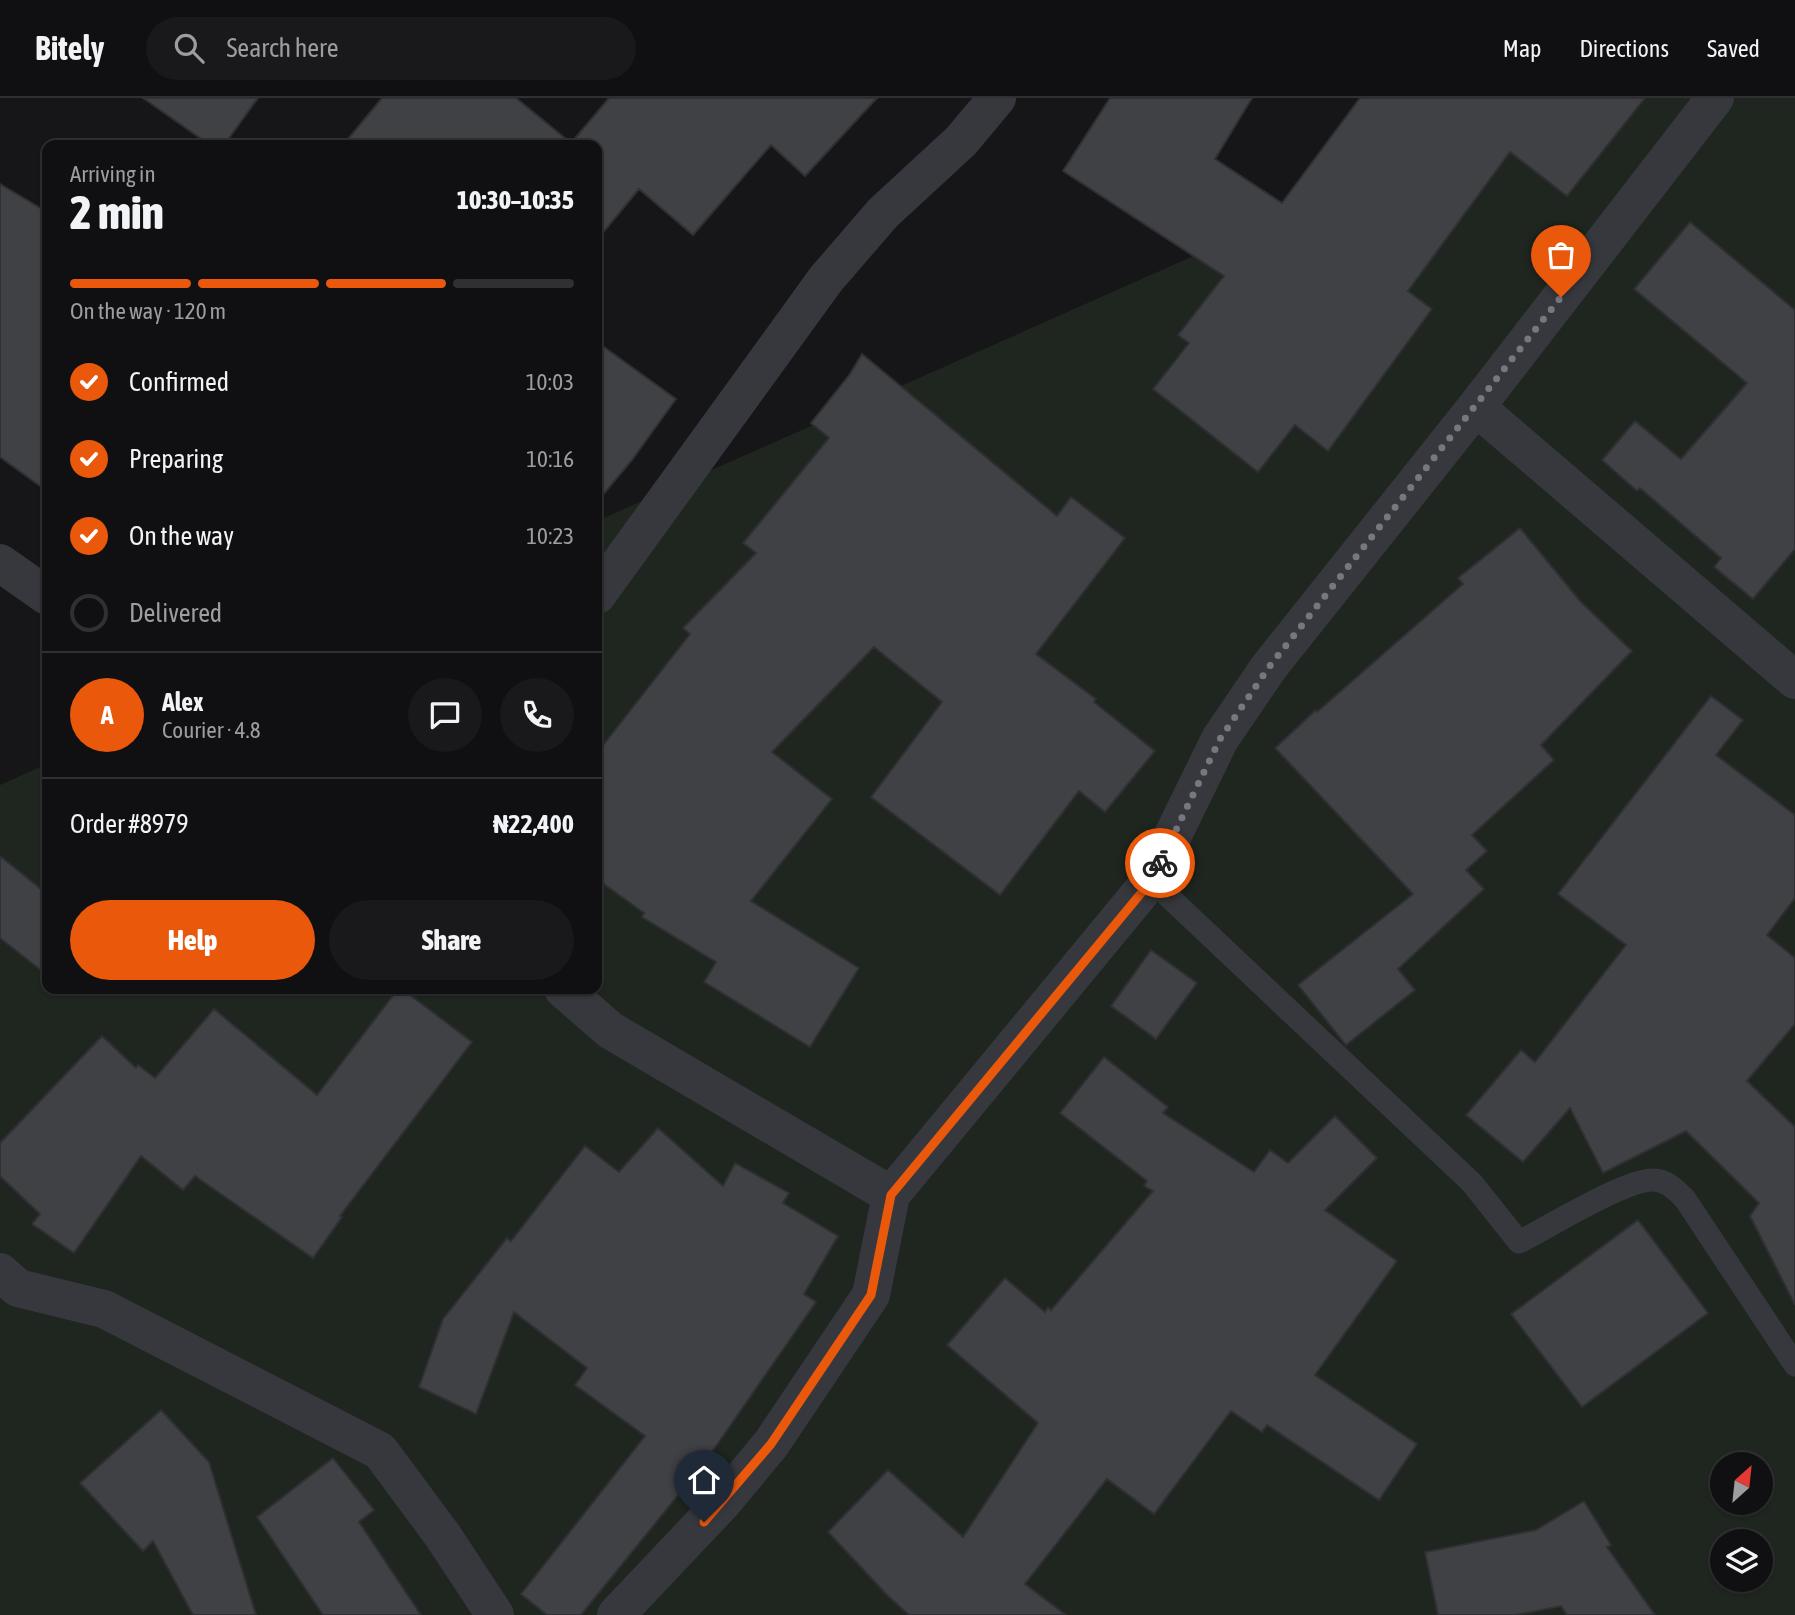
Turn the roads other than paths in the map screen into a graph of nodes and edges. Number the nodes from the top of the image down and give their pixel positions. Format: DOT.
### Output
graph roads {
  1 [pos="998,98"];
  2 [pos="1715,98"];
  3 [pos="1476,407"];
  4 [pos="0,563"];
  5 [pos="602,588"];
  6 [pos="42,592"];
  7 [pos="1795,680"];
  8 [pos="1152,880"];
  9 [pos="569,994"];
  10 [pos="891,1195"];
  11 [pos="0,1272"];
  12 [pos="1795,1365"];
  13 [pos="495,1615"];
  14 [pos="617,1615"];
  1 -- 5 [label="street"];
  2 -- 3 [label="street"];
  3 -- 7 [label="street"];
  3 -- 8 [label="street"];
  4 -- 6 [label="street"];
  8 -- 10 [label="street"];
  8 -- 12 [label="lane"];
  9 -- 10 [label="street"];
  10 -- 14 [label="street"];
  11 -- 13 [label="street"];
}
